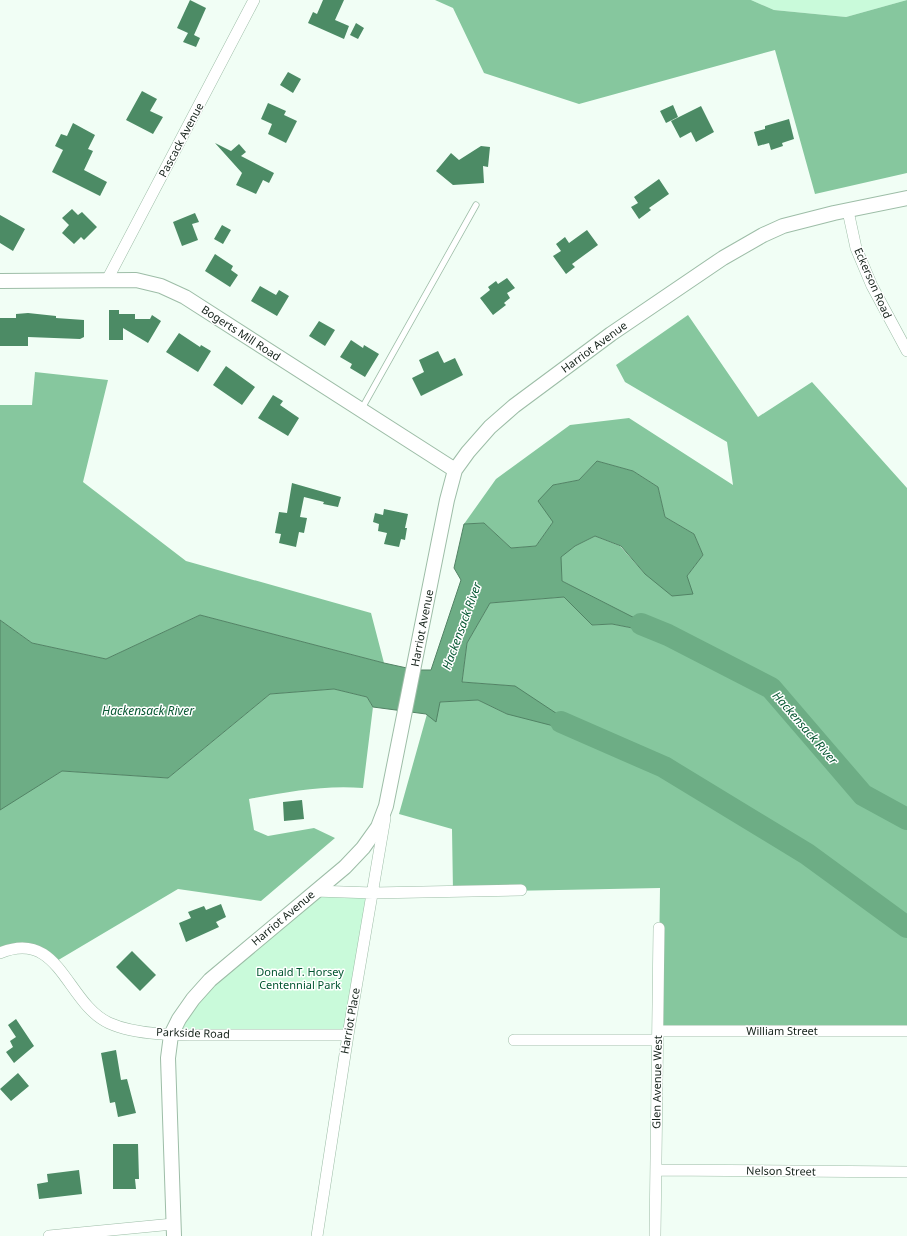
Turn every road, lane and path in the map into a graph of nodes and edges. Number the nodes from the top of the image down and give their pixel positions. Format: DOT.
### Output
graph roads {
  1 [pos="254,0"];
  2 [pos="907,198"];
  3 [pos="476,205"];
  4 [pos="848,211"];
  5 [pos="108,280"];
  6 [pos="0,281"];
  7 [pos="907,351"];
  8 [pos="361,410"];
  9 [pos="455,470"];
  10 [pos="386,806"];
  11 [pos="521,890"];
  12 [pos="315,891"];
  13 [pos="373,893"];
  14 [pos="659,928"];
  15 [pos="0,952"];
  16 [pos="907,1031"];
  17 [pos="171,1035"];
  18 [pos="348,1035"];
  19 [pos="658,1036"];
  20 [pos="514,1040"];
  21 [pos="656,1170"];
  22 [pos="907,1172"];
  23 [pos="173,1230"];
  24 [pos="49,1236"];
  25 [pos="317,1236"];
  26 [pos="656,1236"];
  1 -- 5 [label="street, Pascack Avenue"];
  2 -- 4 [label="street, Harriot Avenue"];
  3 -- 8 [label="lane"];
  4 -- 7 [label="street, Eckerson Road"];
  4 -- 9 [label="street, Harriot Avenue"];
  5 -- 6 [label="street, Bogerts Mill Road"];
  5 -- 8 [label="street, Bogerts Mill Road"];
  8 -- 9 [label="street, Bogerts Mill Road"];
  9 -- 10 [label="street, Harriot Avenue"];
  10 -- 12 [label="street, Harriot Avenue"];
  10 -- 13 [label="street, Harriot Place"];
  11 -- 13 [label="street"];
  12 -- 13 [label="street"];
  12 -- 17 [label="street, Harriot Avenue"];
  13 -- 18 [label="street, Harriot Place"];
  14 -- 19 [label="street, Glen Avenue West"];
  15 -- 17 [label="street, Parkside Road"];
  16 -- 19 [label="street, William Street"];
  17 -- 18 [label="street, Parkside Road"];
  17 -- 23 [label="street, Harriot Avenue"];
  18 -- 25 [label="street, Harriot Place"];
  19 -- 20 [label="street, William Street"];
  19 -- 21 [label="street, Glen Avenue West"];
  21 -- 22 [label="street, Nelson Street"];
  21 -- 26 [label="street, Glen Avenue West"];
  23 -- 24 [label="street"];
}
